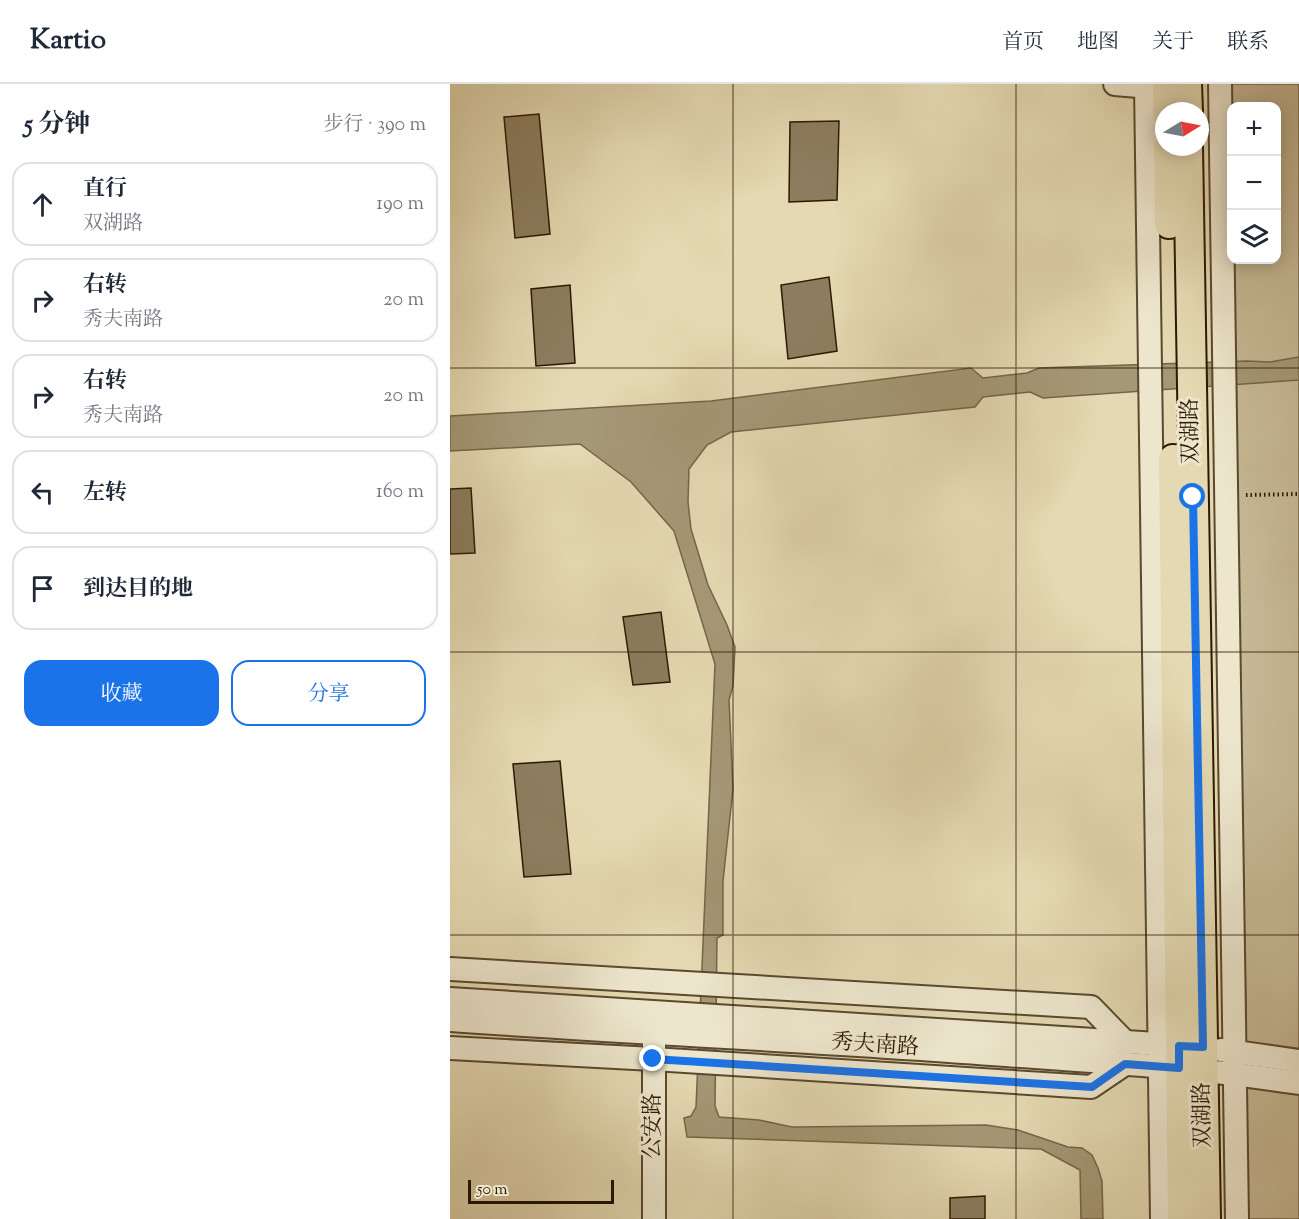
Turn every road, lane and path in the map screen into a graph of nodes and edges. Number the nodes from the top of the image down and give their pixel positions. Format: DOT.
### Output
graph roads {
  1 [pos="1115,84"];
  2 [pos="1220,84"];
  3 [pos="1163,90"];
  4 [pos="1177,102"];
  5 [pos="1169,156"];
  6 [pos="1188,156"];
  7 [pos="1181,352"];
  8 [pos="450,969"];
  9 [pos="450,999"];
  10 [pos="450,1020"];
  11 [pos="654,1034"];
  12 [pos="450,1048"];
  13 [pos="1125,1053"];
  14 [pos="1181,1057"];
  15 [pos="653,1059"];
  16 [pos="1299,1061"];
  17 [pos="1235,1063"];
  18 [pos="1299,1083"];
  19 [pos="654,1219"];
  20 [pos="1162,1219"];
  21 [pos="1182,1219"];
  22 [pos="1206,1219"];
  23 [pos="1237,1219"];
  1 -- 3 [label="street"];
  2 -- 17 [label="street"];
  3 -- 4 [label="main road"];
  3 -- 14 [label="street"];
  5 -- 7 [label="main road, 双湖路"];
  6 -- 7 [label="main road, 双湖路"];
  7 -- 14 [label="main road, 双湖路"];
  8 -- 13 [label="street"];
  9 -- 13 [label="street, 秀夫南路"];
  10 -- 11 [label="street, 秀夫南路"];
  11 -- 13 [label="street, 秀夫南路"];
  11 -- 15 [label="street, 公安路"];
  12 -- 15 [label="street"];
  13 -- 14 [label="street, 秀夫南路"];
  13 -- 15 [label="street"];
  14 -- 17 [label="street, 秀夫南路"];
  14 -- 20 [label="street"];
  14 -- 21 [label="main road, 双湖路"];
  14 -- 22 [label="main road, 双湖路"];
  15 -- 19 [label="street, 公安路"];
  16 -- 17 [label="street, 秀夫南路"];
  17 -- 18 [label="street, 秀夫南路"];
  17 -- 23 [label="street"];
}
